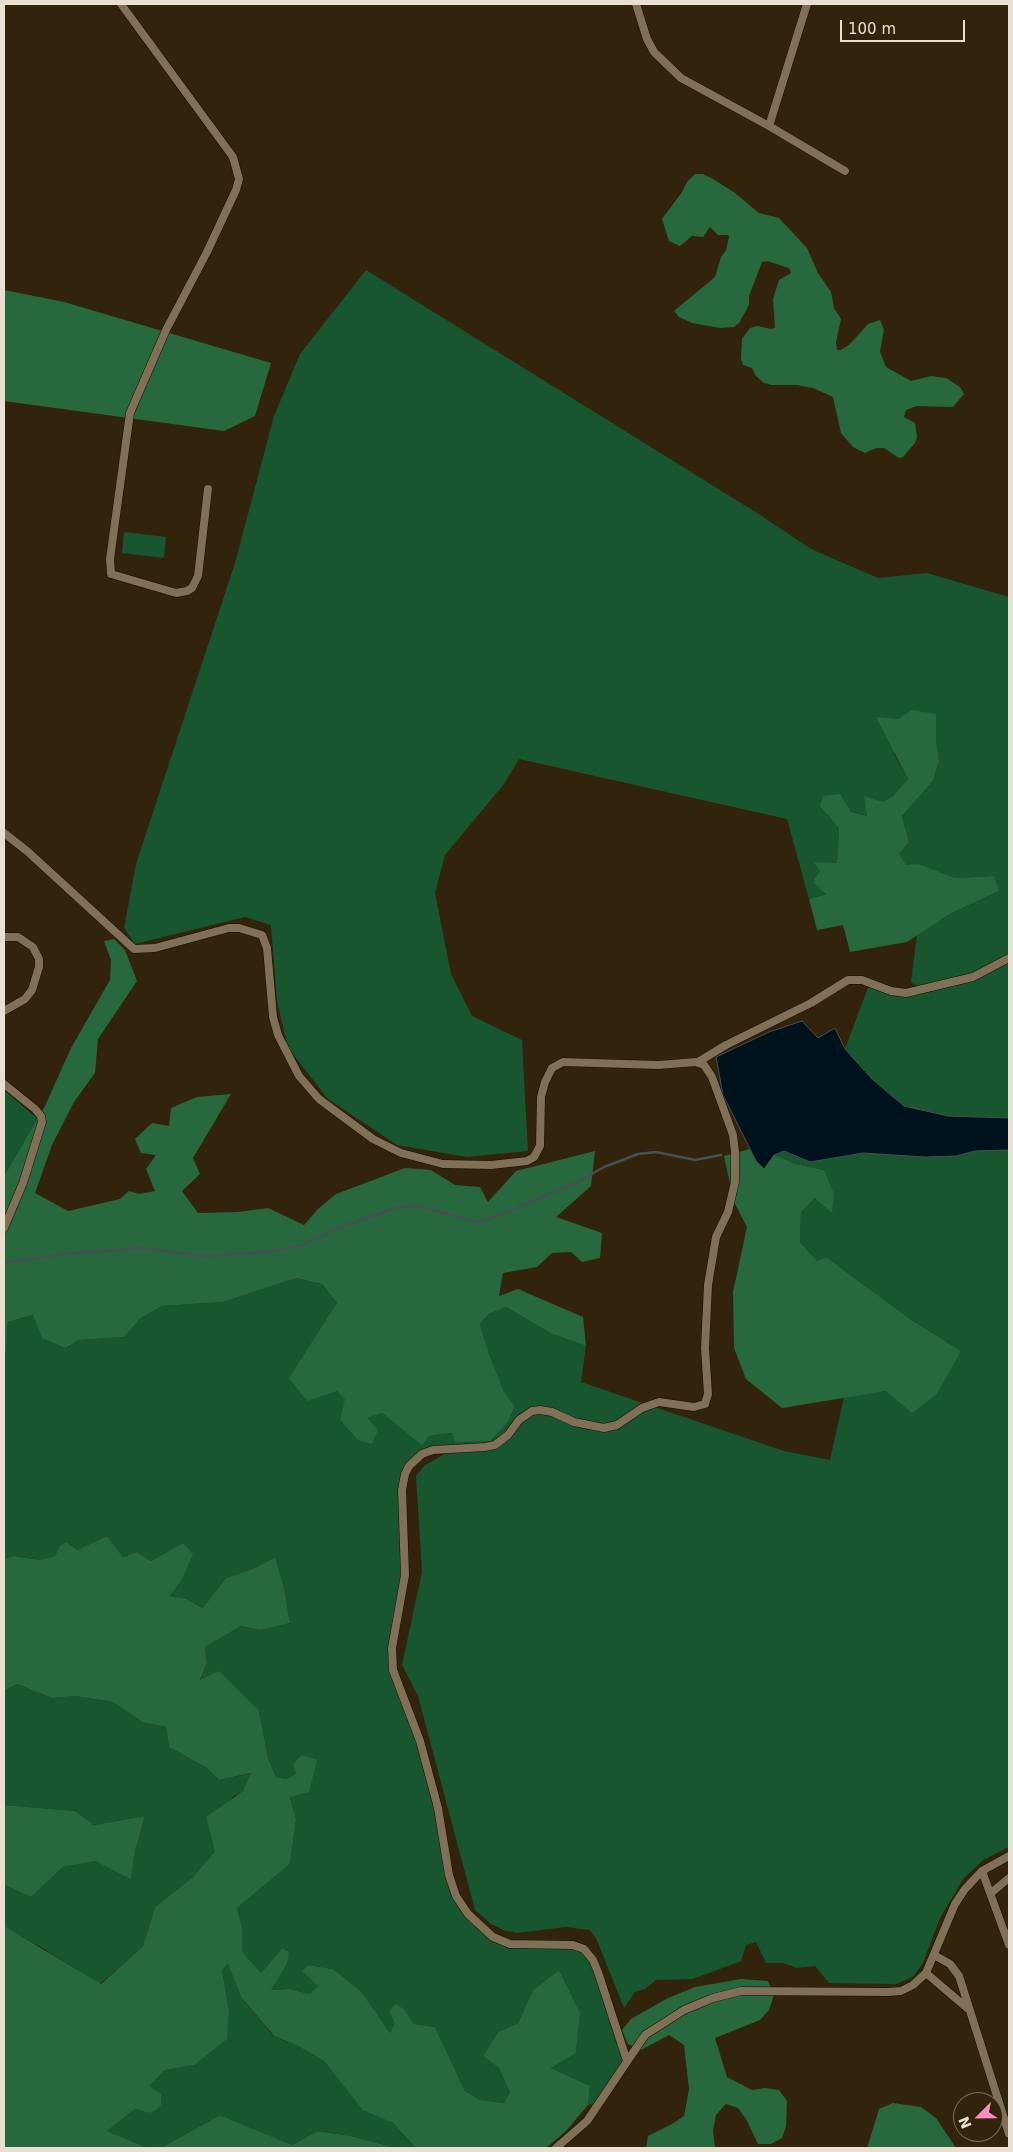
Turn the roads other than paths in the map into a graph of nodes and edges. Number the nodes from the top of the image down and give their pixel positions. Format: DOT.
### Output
graph roads {
  1 [pos="121,4"];
  2 [pos="636,4"];
  3 [pos="807,4"];
  4 [pos="769,126"];
  5 [pos="845,171"];
  6 [pos="208,489"];
  7 [pos="4,833"];
  8 [pos="4,937"];
  9 [pos="1009,958"];
  10 [pos="4,1011"];
  11 [pos="698,1062"];
  12 [pos="4,1084"];
  13 [pos="4,1228"];
  14 [pos="1009,1856"];
  15 [pos="982,1871"];
  16 [pos="1009,1878"];
  17 [pos="991,1893"];
  18 [pos="1009,1945"];
  19 [pos="934,1955"];
  20 [pos="926,1974"];
  21 [pos="968,2009"];
  22 [pos="627,2061"];
  23 [pos="1009,2134"];
  24 [pos="556,2148"];
  1 -- 6 [label="street"];
  2 -- 4 [label="street"];
  3 -- 4 [label="street"];
  4 -- 5 [label="street"];
  7 -- 11 [label="street"];
  8 -- 10 [label="street"];
  9 -- 11 [label="street"];
  11 -- 22 [label="street"];
  12 -- 13 [label="street"];
  14 -- 15 [label="street"];
  15 -- 17 [label="street"];
  15 -- 19 [label="street"];
  16 -- 17 [label="street"];
  17 -- 18 [label="street"];
  19 -- 20 [label="street"];
  19 -- 21 [label="street"];
  20 -- 21 [label="street"];
  20 -- 22 [label="street"];
  21 -- 23 [label="street"];
  22 -- 24 [label="street"];
}
